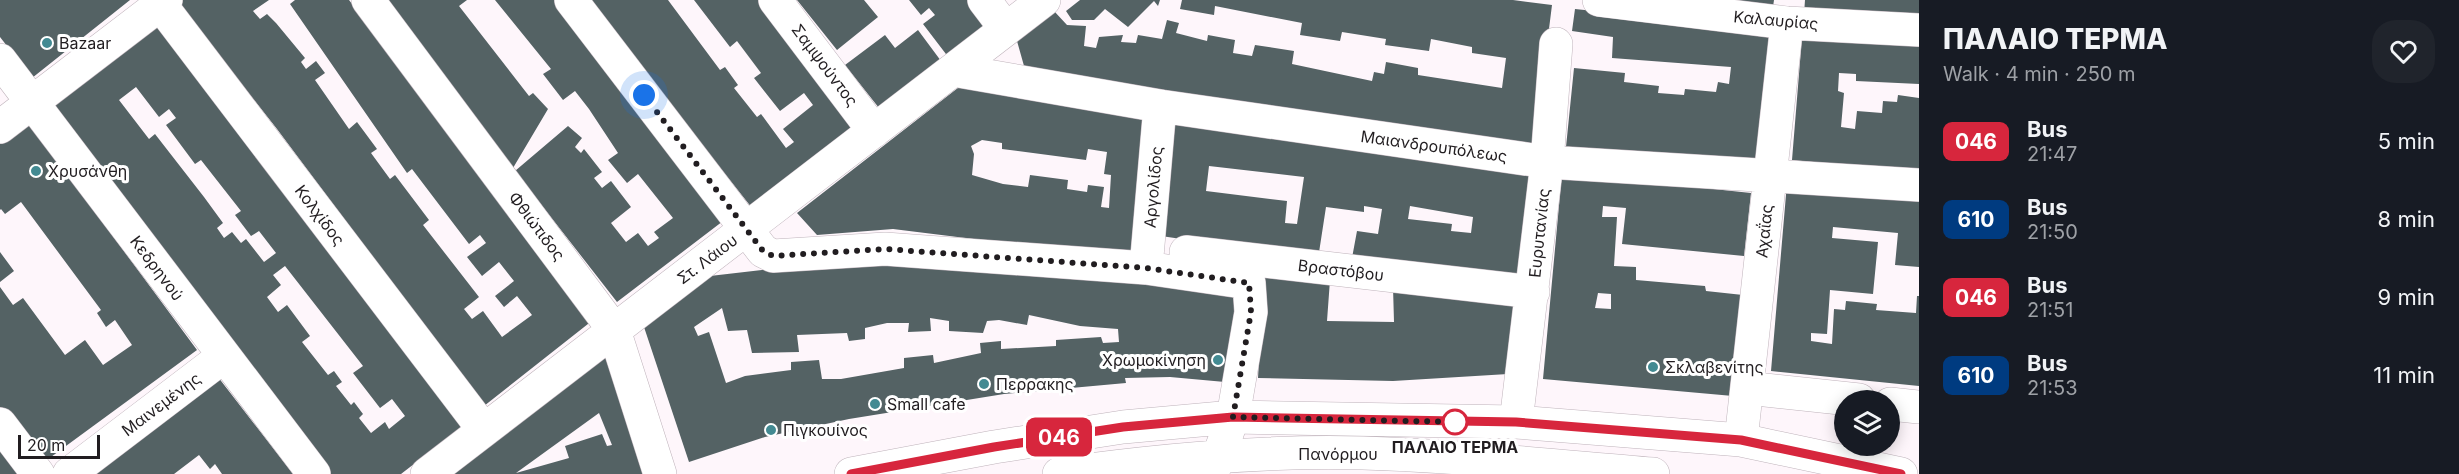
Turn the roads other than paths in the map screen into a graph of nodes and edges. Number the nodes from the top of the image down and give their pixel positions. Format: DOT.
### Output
graph roads {
  1 [pos="368,0"];
  2 [pos="571,0"];
  3 [pos="775,0"];
  4 [pos="984,0"];
  5 [pos="1044,0"];
  6 [pos="1599,0"];
  7 [pos="161,2"];
  8 [pos="1787,23"];
  9 [pos="1006,29"];
  10 [pos="1919,30"];
  11 [pos="1556,44"];
  12 [pos="0,60"];
  13 [pos="953,70"];
  14 [pos="32,103"];
  15 [pos="1160,106"];
  16 [pos="0,127"];
  17 [pos="874,131"];
  18 [pos="1547,162"];
  19 [pos="1770,176"];
  20 [pos="1919,185"];
  21 [pos="746,229"];
  22 [pos="1147,258"];
  23 [pos="1533,292"];
  24 [pos="615,330"];
  25 [pos="224,356"];
  26 [pos="1747,388"];
  27 [pos="1834,397"];
  28 [pos="1900,405"];
  29 [pos="1919,407"];
  30 [pos="1233,417"];
  31 [pos="1516,422"];
  32 [pos="0,424"];
  33 [pos="484,430"];
  34 [pos="1741,440"];
  35 [pos="1215,465"];
  36 [pos="1483,467"];
  37 [pos="38,474"];
  38 [pos="69,474"];
  39 [pos="314,474"];
  40 [pos="427,474"];
  41 [pos="660,474"];
  42 [pos="851,474"];
  43 [pos="1059,474"];
  44 [pos="1653,474"];
  45 [pos="1901,474"];
  1 -- 24 [label="street, Φθιώτιδος"];
  2 -- 21 [label="street, Βραστόβου"];
  3 -- 17 [label="street, Σαμψούντος"];
  4 -- 9 [label="street"];
  5 -- 9 [label="street, Στ. Λάιου"];
  6 -- 8 [label="street, Καλαυρίας"];
  7 -- 14 [label="street"];
  7 -- 33 [label="street, Κολχίδος"];
  8 -- 10 [label="street, Καλαυρίας"];
  8 -- 19 [label="street, Αχαΐας"];
  9 -- 13 [label="street, Στ. Λάιου"];
  11 -- 18 [label="street, Ευρυτανίας"];
  12 -- 14 [label="street, Κεδρηνού"];
  13 -- 15 [label="street, Μαιανδρουπόλεως"];
  13 -- 17 [label="street, Στ. Λάιου"];
  14 -- 16 [label="street"];
  14 -- 25 [label="street, Κεδρηνού"];
  15 -- 18 [label="street, Μαιανδρουπόλεως"];
  15 -- 22 [label="street, Αργολίδος"];
  17 -- 21 [label="street, Στ. Λάιου"];
  18 -- 19 [label="street, Μαιανδρουπόλεως"];
  18 -- 23 [label="street, Ευρυτανίας"];
  19 -- 20 [label="street, Μαιανδρουπόλεως"];
  19 -- 26 [label="street, Αχαΐας"];
  21 -- 22 [label="street, Βραστόβου"];
  21 -- 24 [label="street, Στ. Λάιου"];
  22 -- 23 [label="street, Βραστόβου"];
  22 -- 30 [label="street, Βραστόβου"];
  23 -- 31 [label="street, Ευρυτανίας"];
  24 -- 33 [label="street, Στ. Λάιου"];
  24 -- 41 [label="street, Φθιώτιδος"];
  25 -- 38 [label="street, Μαινεμένης"];
  25 -- 39 [label="street, Κεδρηνού"];
  26 -- 27 [label="street"];
  26 -- 34 [label="street, Αχαΐας"];
  28 -- 29 [label="street"];
  30 -- 31 [label="street, Πανόρμου"];
  30 -- 35 [label="street"];
  30 -- 42 [label="street, Πανόρμου"];
  31 -- 34 [label="street, Πανόρμου"];
  32 -- 37 [label="street"];
  33 -- 40 [label="street, Στ. Λάιου"];
  34 -- 45 [label="street, Πανόρμου"];
  35 -- 36 [label="street, Πανόρμου"];
  35 -- 43 [label="street, Πανόρμου"];
  36 -- 44 [label="street, Πανόρμου"];
}
